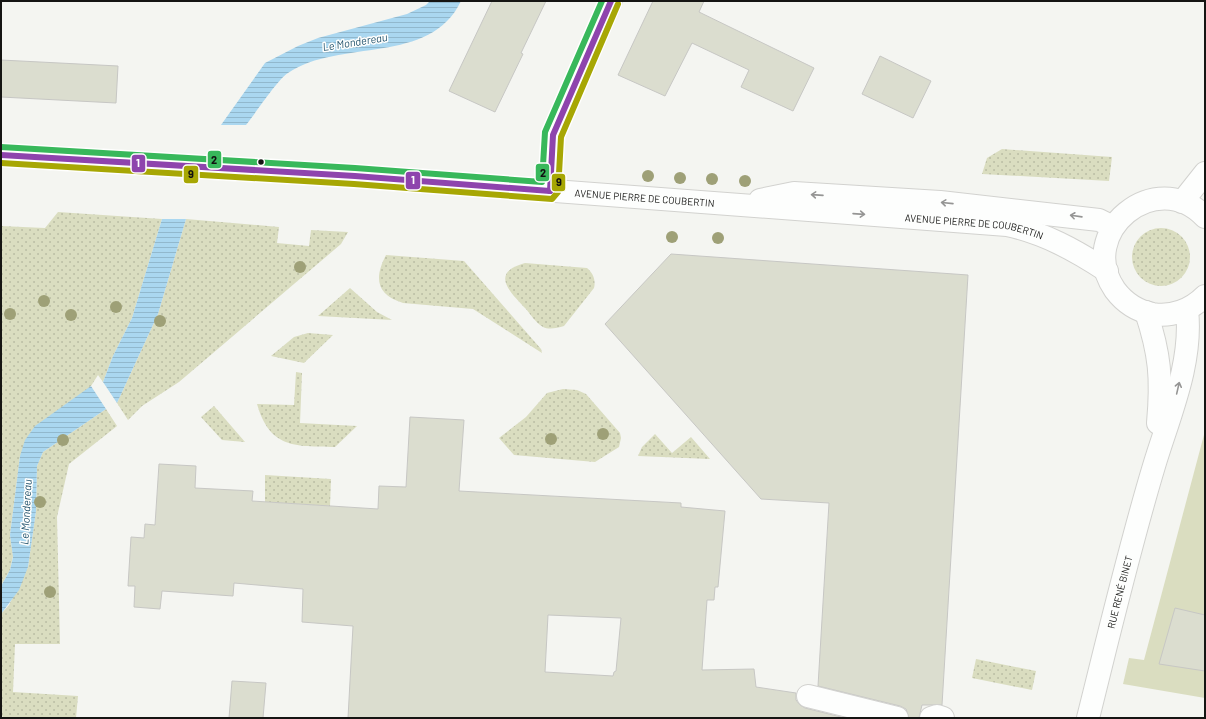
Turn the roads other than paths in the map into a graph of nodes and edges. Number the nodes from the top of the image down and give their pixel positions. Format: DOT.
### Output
graph roads {
  1 [pos="611,1"];
  2 [pos="1,155"];
  3 [pos="1205,173"];
  4 [pos="550,191"];
  5 [pos="1182,202"];
  6 [pos="737,206"];
  7 [pos="1205,217"];
  8 [pos="1113,227"];
  9 [pos="1106,271"];
  10 [pos="1205,296"];
  11 [pos="1187,310"];
  12 [pos="1146,312"];
  13 [pos="1154,466"];
  14 [pos="808,696"];
  15 [pos="897,718"];
  16 [pos="931,718"];
  17 [pos="943,718"];
  18 [pos="1088,718"];
  1 -- 4 [label="street"];
  2 -- 4 [label="street, AVENUE PIERRE DE COUBERTIN"];
  3 -- 5 [label="street"];
  4 -- 6 [label="street, AVENUE PIERRE DE COUBERTIN"];
  5 -- 7 [label="street"];
  5 -- 8 [label="street"];
  8 -- 6 [label="street, AVENUE PIERRE DE COUBERTIN, one-way"];
  6 -- 9 [label="street, AVENUE PIERRE DE COUBERTIN, one-way"];
  8 -- 9 [label="street"];
  9 -- 12 [label="street"];
  10 -- 11 [label="street"];
  11 -- 12 [label="street"];
  13 -- 11 [label="street, RUE RENÉ BINET, one-way"];
  12 -- 13 [label="street, RUE RENÉ BINET"];
  13 -- 18 [label="street, RUE RENÉ BINET"];
  14 -- 15 [label="street"];
  16 -- 17 [label="street"];
}
